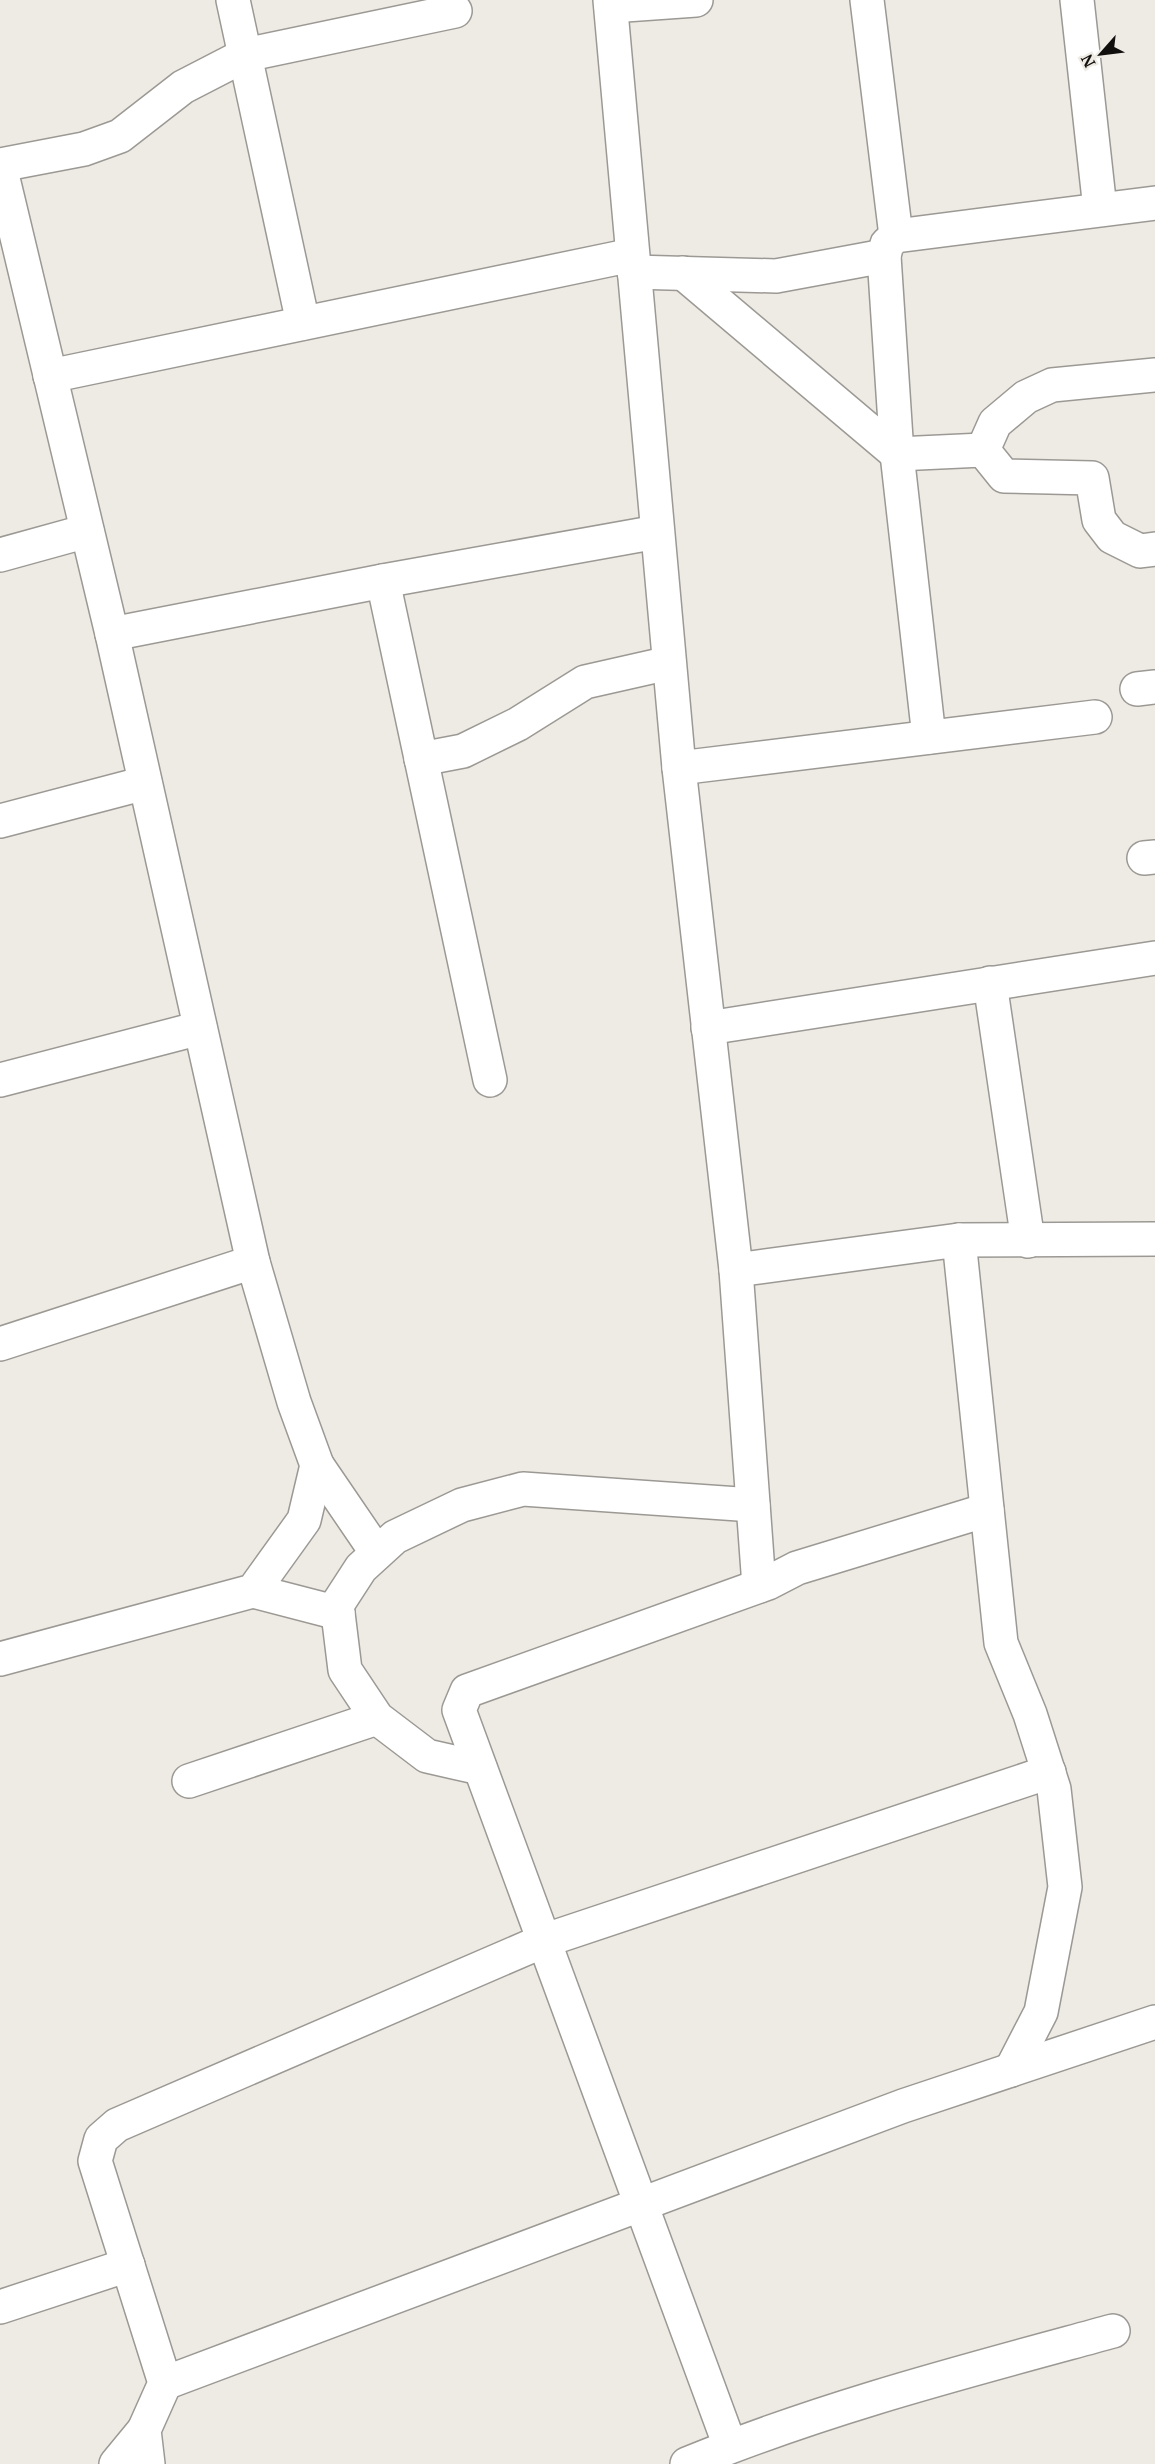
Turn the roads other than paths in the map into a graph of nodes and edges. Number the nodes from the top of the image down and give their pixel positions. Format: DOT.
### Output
graph roads {
  1 [pos="233,0"];
  2 [pos="696,0"];
  3 [pos="867,0"];
  4 [pos="1077,0"];
  5 [pos="610,3"];
  6 [pos="456,10"];
  7 [pos="245,55"];
  8 [pos="0,166"];
  9 [pos="1155,203"];
  10 [pos="1100,209"];
  11 [pos="890,246"];
  12 [pos="633,264"];
  13 [pos="683,273"];
  14 [pos="303,323"];
  15 [pos="1155,375"];
  16 [pos="50,376"];
  17 [pos="983,450"];
  18 [pos="897,454"];
  19 [pos="87,531"];
  20 [pos="657,532"];
  21 [pos="1155,549"];
  22 [pos="0,555"];
  23 [pos="383,581"];
  24 [pos="112,634"];
  25 [pos="669,663"];
  26 [pos="1095,717"];
  27 [pos="929,738"];
  28 [pos="421,759"];
  29 [pos="679,768"];
  30 [pos="145,783"];
  31 [pos="0,821"];
  32 [pos="1155,958"];
  33 [pos="990,983"];
  34 [pos="200,1028"];
  35 [pos="708,1028"];
  36 [pos="0,1080"];
  37 [pos="490,1080"];
  38 [pos="1155,1239"];
  39 [pos="959,1240"];
  40 [pos="1028,1241"];
  41 [pos="253,1262"];
  42 [pos="736,1270"];
  43 [pos="0,1344"];
  44 [pos="317,1465"];
  45 [pos="753,1505"];
  46 [pos="987,1510"];
  47 [pos="377,1553"];
  48 [pos="759,1586"];
  49 [pos="253,1591"];
  50 [pos="338,1613"];
  51 [pos="0,1659"];
  52 [pos="377,1718"];
  53 [pos="480,1768"];
  54 [pos="1049,1772"];
  55 [pos="189,1781"];
  56 [pos="543,1941"];
  57 [pos="1155,2022"];
  58 [pos="1011,2070"];
  59 [pos="641,2206"];
  60 [pos="128,2265"];
  61 [pos="0,2307"];
  62 [pos="1113,2331"];
  63 [pos="165,2383"];
  64 [pos="144,2430"];
  65 [pos="730,2446"];
  66 [pos="116,2464"];
  67 [pos="148,2464"];
  68 [pos="687,2464"];
  1 -- 7 [label="street"];
  2 -- 5 [label="street"];
  3 -- 11 [label="street"];
  4 -- 10 [label="street"];
  5 -- 12 [label="street"];
  6 -- 7 [label="street"];
  7 -- 8 [label="street"];
  7 -- 14 [label="street"];
  8 -- 16 [label="street"];
  9 -- 10 [label="street"];
  10 -- 11 [label="street"];
  11 -- 13 [label="street"];
  11 -- 18 [label="street"];
  12 -- 13 [label="street"];
  12 -- 14 [label="street"];
  12 -- 20 [label="street"];
  13 -- 18 [label="street"];
  14 -- 16 [label="street"];
  15 -- 17 [label="street"];
  16 -- 19 [label="street"];
  17 -- 18 [label="street"];
  17 -- 21 [label="street"];
  18 -- 27 [label="street"];
  19 -- 22 [label="street"];
  19 -- 24 [label="street"];
  20 -- 23 [label="street"];
  20 -- 25 [label="street"];
  23 -- 24 [label="street"];
  23 -- 28 [label="street"];
  24 -- 30 [label="street"];
  25 -- 28 [label="street"];
  25 -- 29 [label="street"];
  26 -- 27 [label="street"];
  27 -- 29 [label="street"];
  28 -- 37 [label="street"];
  29 -- 35 [label="street"];
  30 -- 31 [label="street"];
  30 -- 34 [label="street"];
  32 -- 33 [label="street"];
  33 -- 35 [label="street"];
  33 -- 40 [label="street"];
  34 -- 36 [label="street"];
  34 -- 41 [label="street"];
  35 -- 42 [label="street"];
  38 -- 40 [label="street"];
  39 -- 40 [label="street"];
  39 -- 42 [label="street"];
  39 -- 46 [label="street"];
  41 -- 43 [label="street"];
  41 -- 44 [label="street"];
  42 -- 45 [label="street"];
  44 -- 47 [label="street"];
  44 -- 49 [label="street"];
  45 -- 47 [label="street"];
  45 -- 48 [label="street"];
  46 -- 48 [label="street"];
  46 -- 54 [label="street"];
  47 -- 50 [label="street"];
  48 -- 53 [label="street"];
  49 -- 50 [label="street"];
  49 -- 51 [label="street"];
  50 -- 52 [label="street"];
  52 -- 53 [label="street"];
  52 -- 55 [label="street"];
  53 -- 56 [label="street"];
  54 -- 56 [label="street"];
  54 -- 58 [label="street"];
  56 -- 59 [label="street"];
  56 -- 60 [label="street"];
  57 -- 58 [label="street"];
  58 -- 59 [label="street"];
  59 -- 63 [label="street"];
  59 -- 65 [label="street"];
  60 -- 61 [label="street"];
  60 -- 63 [label="street"];
  62 -- 65 [label="street"];
  63 -- 64 [label="street"];
  64 -- 66 [label="street"];
  64 -- 67 [label="street"];
  65 -- 68 [label="street"];
}
